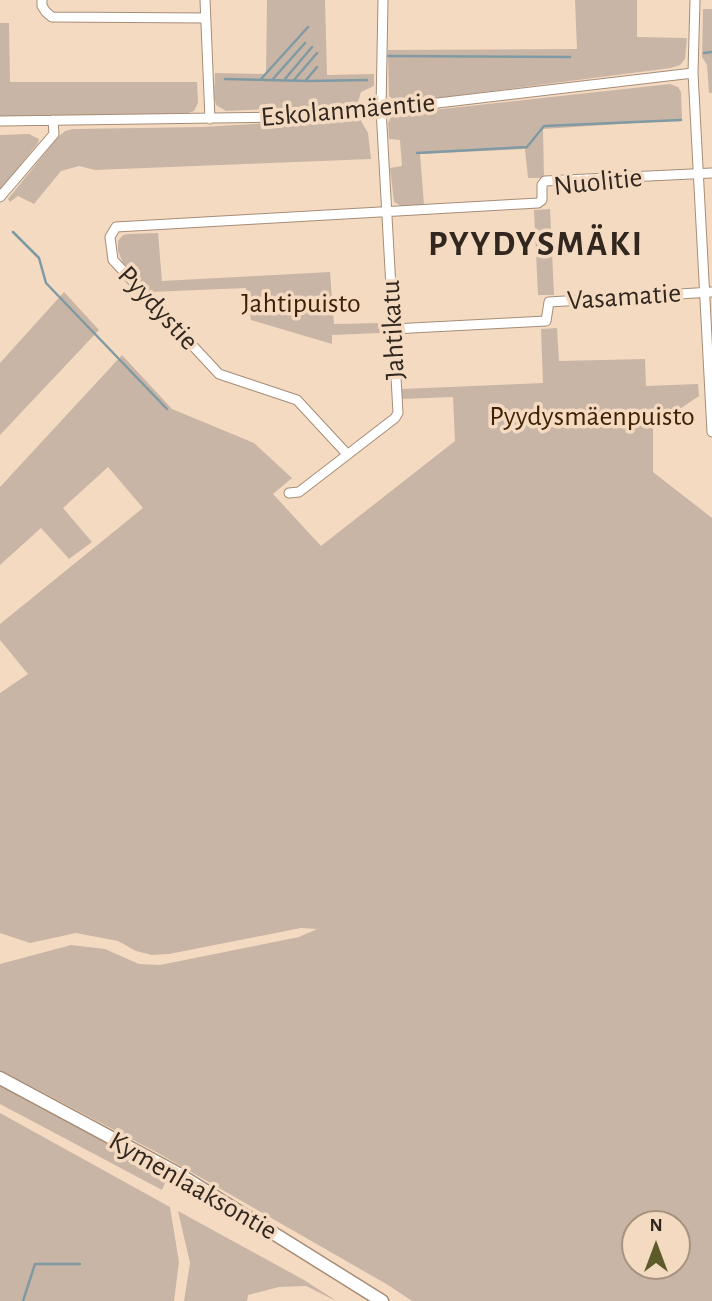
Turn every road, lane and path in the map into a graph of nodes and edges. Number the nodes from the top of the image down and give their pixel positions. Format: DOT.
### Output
graph roads {
  1 [pos="42,0"];
  2 [pos="205,0"];
  3 [pos="383,0"];
  4 [pos="695,0"];
  5 [pos="205,18"];
  6 [pos="693,73"];
  7 [pos="382,108"];
  8 [pos="210,119"];
  9 [pos="53,120"];
  10 [pos="0,121"];
  11 [pos="712,173"];
  12 [pos="698,174"];
  13 [pos="0,197"];
  14 [pos="387,212"];
  15 [pos="708,292"];
  16 [pos="393,329"];
  17 [pos="712,432"];
  18 [pos="347,454"];
  19 [pos="289,493"];
  20 [pos="0,1077"];
  21 [pos="382,1301"];
  1 -- 5 [label="street"];
  2 -- 5 [label="street"];
  3 -- 7 [label="street, Jahtikatu"];
  4 -- 6 [label="street"];
  5 -- 8 [label="street"];
  6 -- 7 [label="street, Eskolanmäentie"];
  6 -- 12 [label="street"];
  7 -- 8 [label="street, Eskolanmäentie"];
  7 -- 14 [label="street, Jahtikatu"];
  8 -- 9 [label="street, Eskolanmäentie"];
  9 -- 10 [label="street, Eskolanmäentie"];
  9 -- 13 [label="street"];
  11 -- 12 [label="street"];
  12 -- 14 [label="street, Nuolitie"];
  12 -- 15 [label="street"];
  14 -- 16 [label="street, Jahtikatu"];
  14 -- 18 [label="street, Pyydystie"];
  15 -- 16 [label="street, Vasamatie"];
  15 -- 17 [label="street"];
  16 -- 18 [label="street, Jahtikatu"];
  18 -- 19 [label="street, Jahtikatu"];
  20 -- 21 [label="main road, Kymenlaaksontie"];
}
